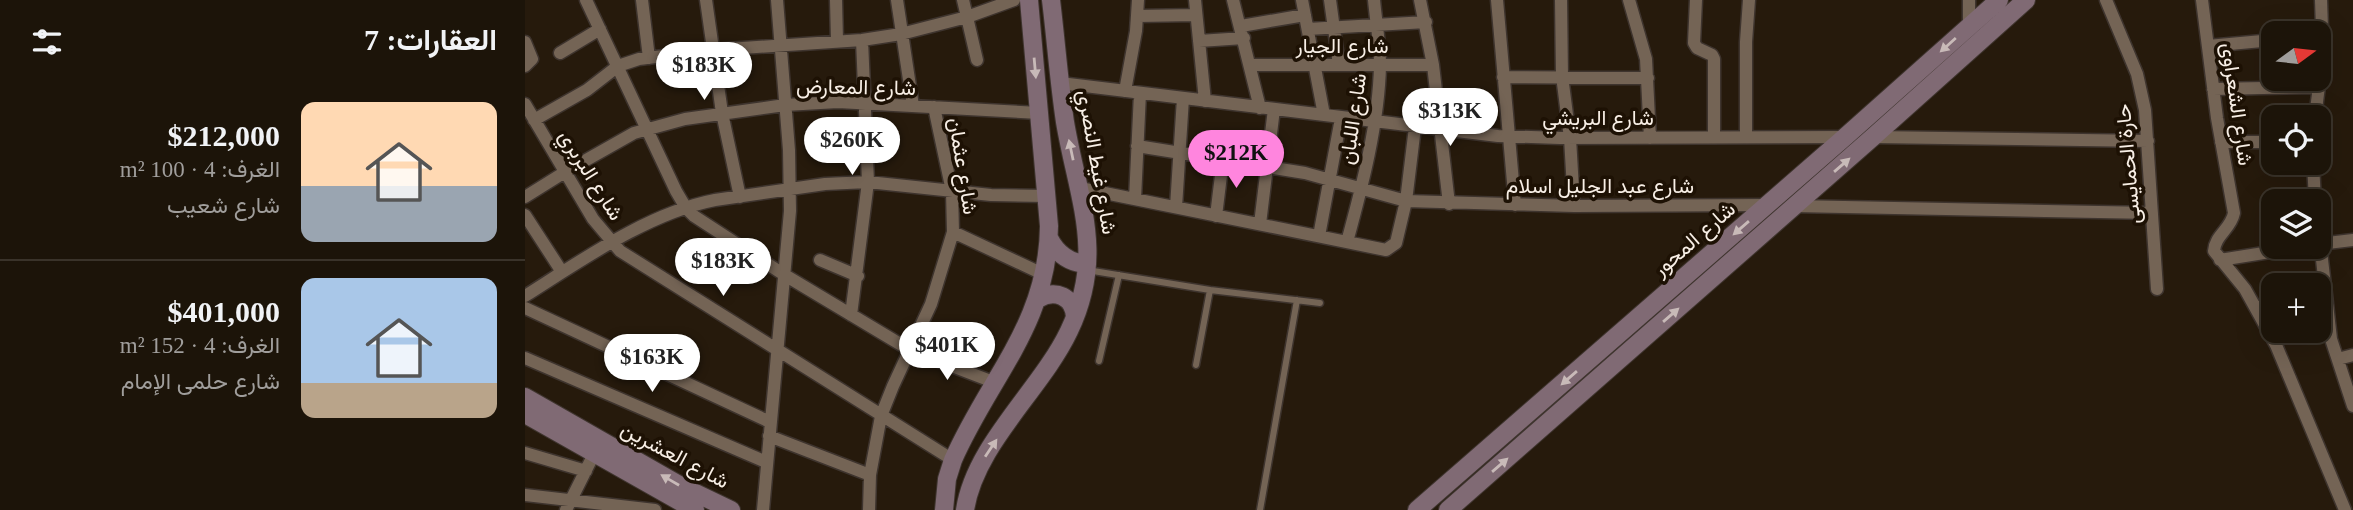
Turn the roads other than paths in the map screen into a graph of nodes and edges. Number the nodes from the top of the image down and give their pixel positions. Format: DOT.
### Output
graph roads {
  1 [pos="586,0"];
  2 [pos="642,0"];
  3 [pos="706,0"];
  4 [pos="777,0"];
  5 [pos="837,0"];
  6 [pos="897,0"];
  7 [pos="963,0"];
  8 [pos="1014,0"];
  9 [pos="1029,0"];
  10 [pos="1051,0"];
  11 [pos="1138,0"];
  12 [pos="1195,0"];
  13 [pos="1233,0"];
  14 [pos="1302,0"];
  15 [pos="1330,0"];
  16 [pos="1374,0"];
  17 [pos="1420,0"];
  18 [pos="1497,0"];
  19 [pos="1561,0"];
  20 [pos="1629,0"];
  21 [pos="1696,0"];
  22 [pos="1749,0"];
  23 [pos="1969,0"];
  24 [pos="1999,0"];
  25 [pos="2026,0"];
  26 [pos="2106,0"];
  27 [pos="2203,0"];
  28 [pos="2321,0"];
  29 [pos="1196,15"];
  30 [pos="1305,15"];
  31 [pos="1138,16"];
  32 [pos="967,17"];
  33 [pos="2321,21"];
  34 [pos="1426,22"];
  35 [pos="1981,24"];
  36 [pos="1376,25"];
  37 [pos="1333,28"];
  38 [pos="600,29"];
  39 [pos="1308,29"];
  40 [pos="1242,32"];
  41 [pos="901,34"];
  42 [pos="837,40"];
  43 [pos="862,40"];
  44 [pos="1199,41"];
  45 [pos="2261,41"];
  46 [pos="525,42"];
  47 [pos="780,44"];
  48 [pos="2208,46"];
  49 [pos="713,50"];
  50 [pos="560,53"];
  51 [pos="649,58"];
  52 [pos="977,60"];
  53 [pos="1250,65"];
  54 [pos="1314,65"];
  55 [pos="1339,65"];
  56 [pos="1380,65"];
  57 [pos="1433,65"];
  58 [pos="525,66"];
  59 [pos="618,66"];
  60 [pos="1562,76"];
  61 [pos="1503,77"];
  62 [pos="1648,78"];
  63 [pos="1060,83"];
  64 [pos="2213,89"];
  65 [pos="2261,89"];
  66 [pos="1125,91"];
  67 [pos="1140,93"];
  68 [pos="1183,98"];
  69 [pos="1205,101"];
  70 [pos="865,103"];
  71 [pos="525,104"];
  72 [pos="785,105"];
  73 [pos="913,106"];
  74 [pos="934,107"];
  75 [pos="1260,108"];
  76 [pos="1274,109"];
  77 [pos="722,113"];
  78 [pos="1039,113"];
  79 [pos="1324,115"];
  80 [pos="1342,118"];
  81 [pos="534,120"];
  82 [pos="1373,122"];
  83 [pos="1415,127"];
  84 [pos="647,128"];
  85 [pos="1442,130"];
  86 [pos="1510,137"];
  87 [pos="1714,137"];
  88 [pos="1746,137"];
  89 [pos="1845,137"];
  90 [pos="1873,137"];
  91 [pos="1570,138"];
  92 [pos="1650,138"];
  93 [pos="2148,141"];
  94 [pos="2221,142"];
  95 [pos="2261,142"];
  96 [pos="1137,146"];
  97 [pos="1179,152"];
  98 [pos="1223,159"];
  99 [pos="1267,166"];
  100 [pos="565,172"];
  101 [pos="1330,179"];
  102 [pos="868,182"];
  103 [pos="1080,188"];
  104 [pos="1362,188"];
  105 [pos="790,189"];
  106 [pos="952,191"];
  107 [pos="1046,196"];
  108 [pos="525,197"];
  109 [pos="740,197"];
  110 [pos="1135,199"];
  111 [pos="1406,201"];
  112 [pos="1450,204"];
  113 [pos="1515,205"];
  114 [pos="1574,205"];
  115 [pos="1767,205"];
  116 [pos="1795,206"];
  117 [pos="1176,207"];
  118 [pos="686,208"];
  119 [pos="2152,213"];
  120 [pos="525,215"];
  121 [pos="1216,216"];
  122 [pos="1261,224"];
  123 [pos="953,232"];
  124 [pos="1318,236"];
  125 [pos="1049,238"];
  126 [pos="2331,240"];
  127 [pos="2353,240"];
  128 [pos="1347,242"];
  129 [pos="611,243"];
  130 [pos="2261,253"];
  131 [pos="820,260"];
  132 [pos="2220,260"];
  133 [pos="1087,267"];
  134 [pos="562,272"];
  135 [pos="783,274"];
  136 [pos="1045,275"];
  137 [pos="1119,275"];
  138 [pos="857,276"];
  139 [pos="2157,289"];
  140 [pos="1210,290"];
  141 [pos="525,296"];
  142 [pos="1038,299"];
  143 [pos="1297,300"];
  144 [pos="1321,303"];
  145 [pos="525,308"];
  146 [pos="2257,308"];
  147 [pos="2261,308"];
  148 [pos="851,315"];
  149 [pos="1075,317"];
  150 [pos="2331,334"];
  151 [pos="776,350"];
  152 [pos="910,350"];
  153 [pos="2353,355"];
  154 [pos="525,358"];
  155 [pos="2338,359"];
  156 [pos="1099,361"];
  157 [pos="1196,365"];
  158 [pos="996,383"];
  159 [pos="525,397"];
  160 [pos="2353,407"];
  161 [pos="525,414"];
  162 [pos="881,416"];
  163 [pos="770,422"];
  164 [pos="769,436"];
  165 [pos="525,453"];
  166 [pos="594,454"];
  167 [pos="953,460"];
  168 [pos="767,462"];
  169 [pos="586,471"];
  170 [pos="870,475"];
  171 [pos="525,495"];
  172 [pos="673,498"];
  173 [pos="569,505"];
  174 [pos="655,510"];
  175 [pos="695,510"];
  176 [pos="731,510"];
  177 [pos="762,510"];
  178 [pos="869,510"];
  179 [pos="944,510"];
  180 [pos="965,510"];
  181 [pos="1260,510"];
  182 [pos="1417,510"];
  183 [pos="1448,510"];
  184 [pos="2345,510"];
  1 -- 38 [label="street"];
  2 -- 51 [label="street"];
  3 -- 49 [label="street"];
  4 -- 47 [label="street"];
  5 -- 42 [label="street"];
  6 -- 41 [label="street"];
  7 -- 32 [label="street"];
  8 -- 32 [label="street"];
  9 -- 78 [label="main road, one-way"];
  10 -- 63 [label="main road, شارع غيط النصري"];
  11 -- 31 [label="street"];
  12 -- 29 [label="street"];
  13 -- 40 [label="street"];
  14 -- 30 [label="street"];
  15 -- 37 [label="street"];
  16 -- 36 [label="street, شارع اللبان"];
  17 -- 34 [label="street"];
  18 -- 61 [label="street"];
  19 -- 60 [label="street"];
  20 -- 62 [label="street"];
  21 -- 87 [label="street"];
  22 -- 88 [label="street"];
  23 -- 35 [label="street"];
  24 -- 35 [label="main road, شارع المحور"];
  25 -- 35 [label="main road, شارع المحور"];
  26 -- 93 [label="street, حارة الحمايسى"];
  27 -- 48 [label="street, شارع الشعراوى"];
  28 -- 33 [label="street"];
  29 -- 31 [label="street"];
  29 -- 44 [label="street"];
  30 -- 39 [label="street"];
  30 -- 40 [label="street"];
  31 -- 66 [label="street"];
  32 -- 41 [label="street"];
  32 -- 52 [label="street"];
  34 -- 36 [label="street"];
  34 -- 57 [label="street"];
  35 -- 89 [label="main road, شارع المحور, one-way"];
  35 -- 90 [label="main road, شارع المحور"];
  36 -- 37 [label="street"];
  36 -- 56 [label="street, شارع اللبان"];
  37 -- 39 [label="street"];
  37 -- 55 [label="street"];
  38 -- 50 [label="street"];
  38 -- 59 [label="street"];
  39 -- 54 [label="street"];
  40 -- 44 [label="street"];
  40 -- 53 [label="street"];
  41 -- 43 [label="street"];
  41 -- 73 [label="street"];
  42 -- 43 [label="street"];
  42 -- 47 [label="street"];
  43 -- 70 [label="street"];
  44 -- 69 [label="street"];
  45 -- 48 [label="street"];
  46 -- 58 [label="street"];
  47 -- 49 [label="street"];
  47 -- 72 [label="street"];
  48 -- 64 [label="street, شارع الشعراوى"];
  49 -- 51 [label="street"];
  49 -- 77 [label="street"];
  51 -- 59 [label="street"];
  53 -- 54 [label="street, شارع الجيار"];
  53 -- 75 [label="street"];
  54 -- 55 [label="street, شارع الجيار"];
  54 -- 79 [label="street"];
  55 -- 56 [label="street, شارع الجيار"];
  56 -- 57 [label="street, شارع الجيار"];
  56 -- 82 [label="street, شارع اللبان"];
  57 -- 85 [label="street"];
  59 -- 81 [label="street"];
  59 -- 84 [label="street"];
  60 -- 61 [label="street"];
  60 -- 62 [label="street"];
  60 -- 91 [label="street"];
  61 -- 86 [label="street"];
  62 -- 92 [label="street"];
  63 -- 66 [label="street, شارع البريشي"];
  103 -- 63 [label="main road, شارع غيط النصري, one-way"];
  64 -- 65 [label="street"];
  64 -- 94 [label="street, شارع الشعراوى"];
  66 -- 67 [label="street, شارع البريشي"];
  67 -- 68 [label="street, شارع البريشي"];
  67 -- 96 [label="street"];
  68 -- 69 [label="street, شارع البريشي"];
  68 -- 97 [label="street"];
  69 -- 75 [label="street, شارع البريشي"];
  70 -- 72 [label="street, شارع المعارض"];
  70 -- 73 [label="street, شارع المعارض"];
  70 -- 102 [label="street"];
  71 -- 81 [label="street, شارع البربري"];
  72 -- 77 [label="street, شارع المعارض"];
  72 -- 105 [label="street"];
  73 -- 74 [label="street, شارع المعارض"];
  74 -- 78 [label="street, شارع المعارض"];
  74 -- 106 [label="street, شارع عثمان"];
  75 -- 76 [label="street, شارع البريشي"];
  76 -- 79 [label="street, شارع البريشي"];
  76 -- 99 [label="street"];
  77 -- 84 [label="street, شارع المعارض"];
  77 -- 109 [label="street"];
  78 -- 107 [label="main road"];
  79 -- 80 [label="street, شارع البريشي"];
  80 -- 82 [label="street, شارع البريشي"];
  80 -- 101 [label="street"];
  81 -- 100 [label="street, شارع البربري"];
  82 -- 83 [label="street, شارع البريشي"];
  82 -- 104 [label="street, شارع اللبان"];
  83 -- 85 [label="street, شارع البريشي"];
  83 -- 111 [label="street"];
  84 -- 100 [label="street, شارع المعارض"];
  84 -- 118 [label="street"];
  85 -- 86 [label="street, شارع البريشي"];
  85 -- 112 [label="street"];
  86 -- 91 [label="street, شارع البريشي"];
  86 -- 113 [label="street"];
  87 -- 88 [label="street, شارع البريشي"];
  87 -- 92 [label="street, شارع البريشي"];
  88 -- 89 [label="street, شارع البريشي"];
  89 -- 115 [label="main road, شارع المحور"];
  90 -- 93 [label="street"];
  116 -- 90 [label="main road, شارع المحور, one-way"];
  91 -- 92 [label="street, شارع البريشي"];
  91 -- 114 [label="street"];
  93 -- 119 [label="street, حارة الحمايسى"];
  94 -- 95 [label="street"];
  94 -- 132 [label="street, شارع الشعراوى"];
  96 -- 97 [label="street, شارع عبد الجليل اسلام"];
  96 -- 110 [label="street"];
  97 -- 98 [label="street, شارع عبد الجليل اسلام"];
  97 -- 117 [label="street"];
  98 -- 99 [label="street, شارع عبد الجليل اسلام"];
  98 -- 121 [label="street"];
  99 -- 101 [label="street, شارع عبد الجليل اسلام"];
  99 -- 122 [label="street"];
  100 -- 108 [label="street, شارع المعارض"];
  100 -- 129 [label="street, شارع البربري"];
  101 -- 104 [label="street, شارع عبد الجليل اسلام"];
  101 -- 124 [label="street"];
  102 -- 105 [label="street"];
  102 -- 106 [label="street"];
  102 -- 138 [label="street"];
  103 -- 110 [label="street"];
  103 -- 133 [label="main road, شارع غيط النصري"];
  104 -- 111 [label="street, شارع عبد الجليل اسلام"];
  104 -- 128 [label="street, شارع اللبان"];
  105 -- 109 [label="street"];
  105 -- 135 [label="street"];
  106 -- 107 [label="street"];
  106 -- 123 [label="street, شارع عثمان"];
  107 -- 125 [label="main road"];
  109 -- 118 [label="street"];
  110 -- 117 [label="street"];
  111 -- 112 [label="street, شارع عبد الجليل اسلام"];
  111 -- 128 [label="street"];
  112 -- 113 [label="street, شارع عبد الجليل اسلام"];
  113 -- 114 [label="street, شارع عبد الجليل اسلام"];
  114 -- 115 [label="street, شارع عبد الجليل اسلام"];
  115 -- 116 [label="street, شارع عبد الجليل اسلام"];
  115 -- 182 [label="main road, شارع المحور, one-way"];
  116 -- 119 [label="street, شارع عبد الجليل اسلام"];
  183 -- 116 [label="main road, شارع المحور, one-way"];
  117 -- 121 [label="street"];
  118 -- 129 [label="street"];
  118 -- 135 [label="street"];
  119 -- 139 [label="street, حارة الحمايسى"];
  120 -- 134 [label="street"];
  121 -- 122 [label="street"];
  122 -- 124 [label="street"];
  123 -- 136 [label="street"];
  123 -- 152 [label="street, شارع عثمان"];
  124 -- 128 [label="street"];
  125 -- 133 [label="main road"];
  125 -- 136 [label="main road"];
  126 -- 127 [label="street"];
  129 -- 134 [label="street"];
  129 -- 151 [label="street, شارع البربري"];
  130 -- 132 [label="street"];
  131 -- 138 [label="street"];
  132 -- 146 [label="street"];
  133 -- 137 [label="lane"];
  133 -- 149 [label="main road, شارع غيط النصري"];
  134 -- 141 [label="street"];
  135 -- 148 [label="street"];
  135 -- 151 [label="street"];
  136 -- 142 [label="main road"];
  137 -- 140 [label="lane"];
  137 -- 156 [label="lane"];
  138 -- 148 [label="street"];
  140 -- 143 [label="lane"];
  140 -- 157 [label="lane"];
  142 -- 149 [label="main road"];
  142 -- 158 [label="main road"];
  143 -- 144 [label="lane"];
  143 -- 181 [label="lane"];
  145 -- 163 [label="street"];
  146 -- 147 [label="street"];
  146 -- 184 [label="street"];
  148 -- 152 [label="street"];
  180 -- 149 [label="main road, شارع غيط النصري, one-way"];
  150 -- 155 [label="street"];
  151 -- 162 [label="street, شارع البربري"];
  151 -- 163 [label="street"];
  152 -- 158 [label="street"];
  152 -- 162 [label="street, شارع عثمان"];
  153 -- 155 [label="street"];
  154 -- 168 [label="street"];
  155 -- 160 [label="street"];
  158 -- 167 [label="main road"];
  176 -- 159 [label="main road, شارع العشرين, one-way"];
  161 -- 166 [label="main road, شارع العشرين"];
  162 -- 167 [label="street, شارع البربري"];
  162 -- 170 [label="street, شارع عثمان"];
  163 -- 164 [label="street"];
  164 -- 168 [label="street"];
  164 -- 170 [label="street"];
  165 -- 169 [label="street"];
  166 -- 169 [label="street"];
  166 -- 172 [label="main road, شارع العشرين"];
  167 -- 179 [label="main road"];
  168 -- 177 [label="street"];
  169 -- 173 [label="street"];
  170 -- 178 [label="street, شارع عثمان"];
  171 -- 173 [label="street"];
  172 -- 174 [label="street"];
  172 -- 175 [label="main road, شارع العشرين"];
  173 -- 174 [label="street"];
}
